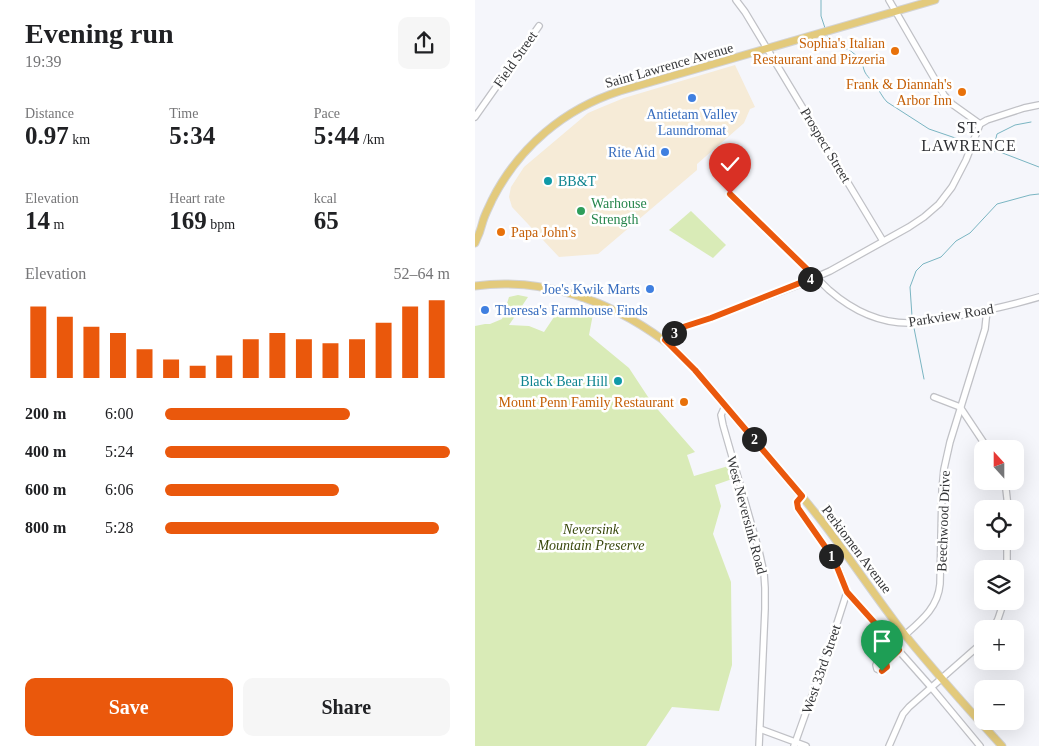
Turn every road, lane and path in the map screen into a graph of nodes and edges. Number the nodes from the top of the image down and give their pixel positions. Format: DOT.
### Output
graph roads {
  1 [pos="736,0"];
  2 [pos="889,0"];
  3 [pos="935,0"];
  4 [pos="895,11"];
  5 [pos="539,26"];
  6 [pos="767,49"];
  7 [pos="1039,105"];
  8 [pos="475,117"];
  9 [pos="979,124"];
  10 [pos="730,194"];
  11 [pos="883,240"];
  12 [pos="475,243"];
  13 [pos="815,277"];
  14 [pos="475,286"];
  15 [pos="1039,297"];
  16 [pos="987,310"];
  17 [pos="665,340"];
  18 [pos="934,397"];
  19 [pos="725,406"];
  20 [pos="960,407"];
  21 [pos="982,440"];
  22 [pos="802,496"];
  23 [pos="847,592"];
  24 [pos="905,635"];
  25 [pos="899,650"];
  26 [pos="974,650"];
  27 [pos="886,662"];
  28 [pos="942,678"];
  29 [pos="931,687"];
  30 [pos="760,729"];
  31 [pos="794,744"];
  32 [pos="759,746"];
  33 [pos="806,746"];
  34 [pos="889,746"];
  35 [pos="980,746"];
  36 [pos="1002,746"];
  1 -- 6 [label="street, Prospect Street"];
  2 -- 4 [label="street"];
  3 -- 4 [label="main road, Saint Lawrence Avenue"];
  4 -- 6 [label="main road, Saint Lawrence Avenue"];
  4 -- 9 [label="street"];
  5 -- 8 [label="street, Field Street"];
  6 -- 11 [label="street, Prospect Street"];
  6 -- 12 [label="main road, Saint Lawrence Avenue"];
  7 -- 9 [label="street"];
  9 -- 11 [label="street"];
  10 -- 13 [label="street, Parkview Road"];
  11 -- 13 [label="street"];
  13 -- 16 [label="street, Parkview Road"];
  13 -- 17 [label="street"];
  14 -- 17 [label="main road, Perkiomen Avenue"];
  15 -- 16 [label="street, Parkview Road"];
  16 -- 20 [label="street, Beechwood Drive"];
  17 -- 19 [label="main road, Perkiomen Avenue"];
  18 -- 20 [label="street"];
  19 -- 22 [label="main road, Perkiomen Avenue"];
  19 -- 30 [label="street, West Neversink Road"];
  20 -- 21 [label="street"];
  20 -- 24 [label="street, Beechwood Drive"];
  22 -- 23 [label="street"];
  22 -- 24 [label="main road, Perkiomen Avenue"];
  23 -- 25 [label="street"];
  23 -- 31 [label="street, West 33rd Street"];
  24 -- 28 [label="main road, Perkiomen Avenue"];
  25 -- 27 [label="street"];
  25 -- 29 [label="street"];
  26 -- 28 [label="street"];
  28 -- 29 [label="street"];
  28 -- 36 [label="main road, Perkiomen Avenue"];
  29 -- 34 [label="street"];
  29 -- 35 [label="street"];
  30 -- 31 [label="street"];
  30 -- 32 [label="street, West Neversink Road"];
  31 -- 33 [label="street"];
}
